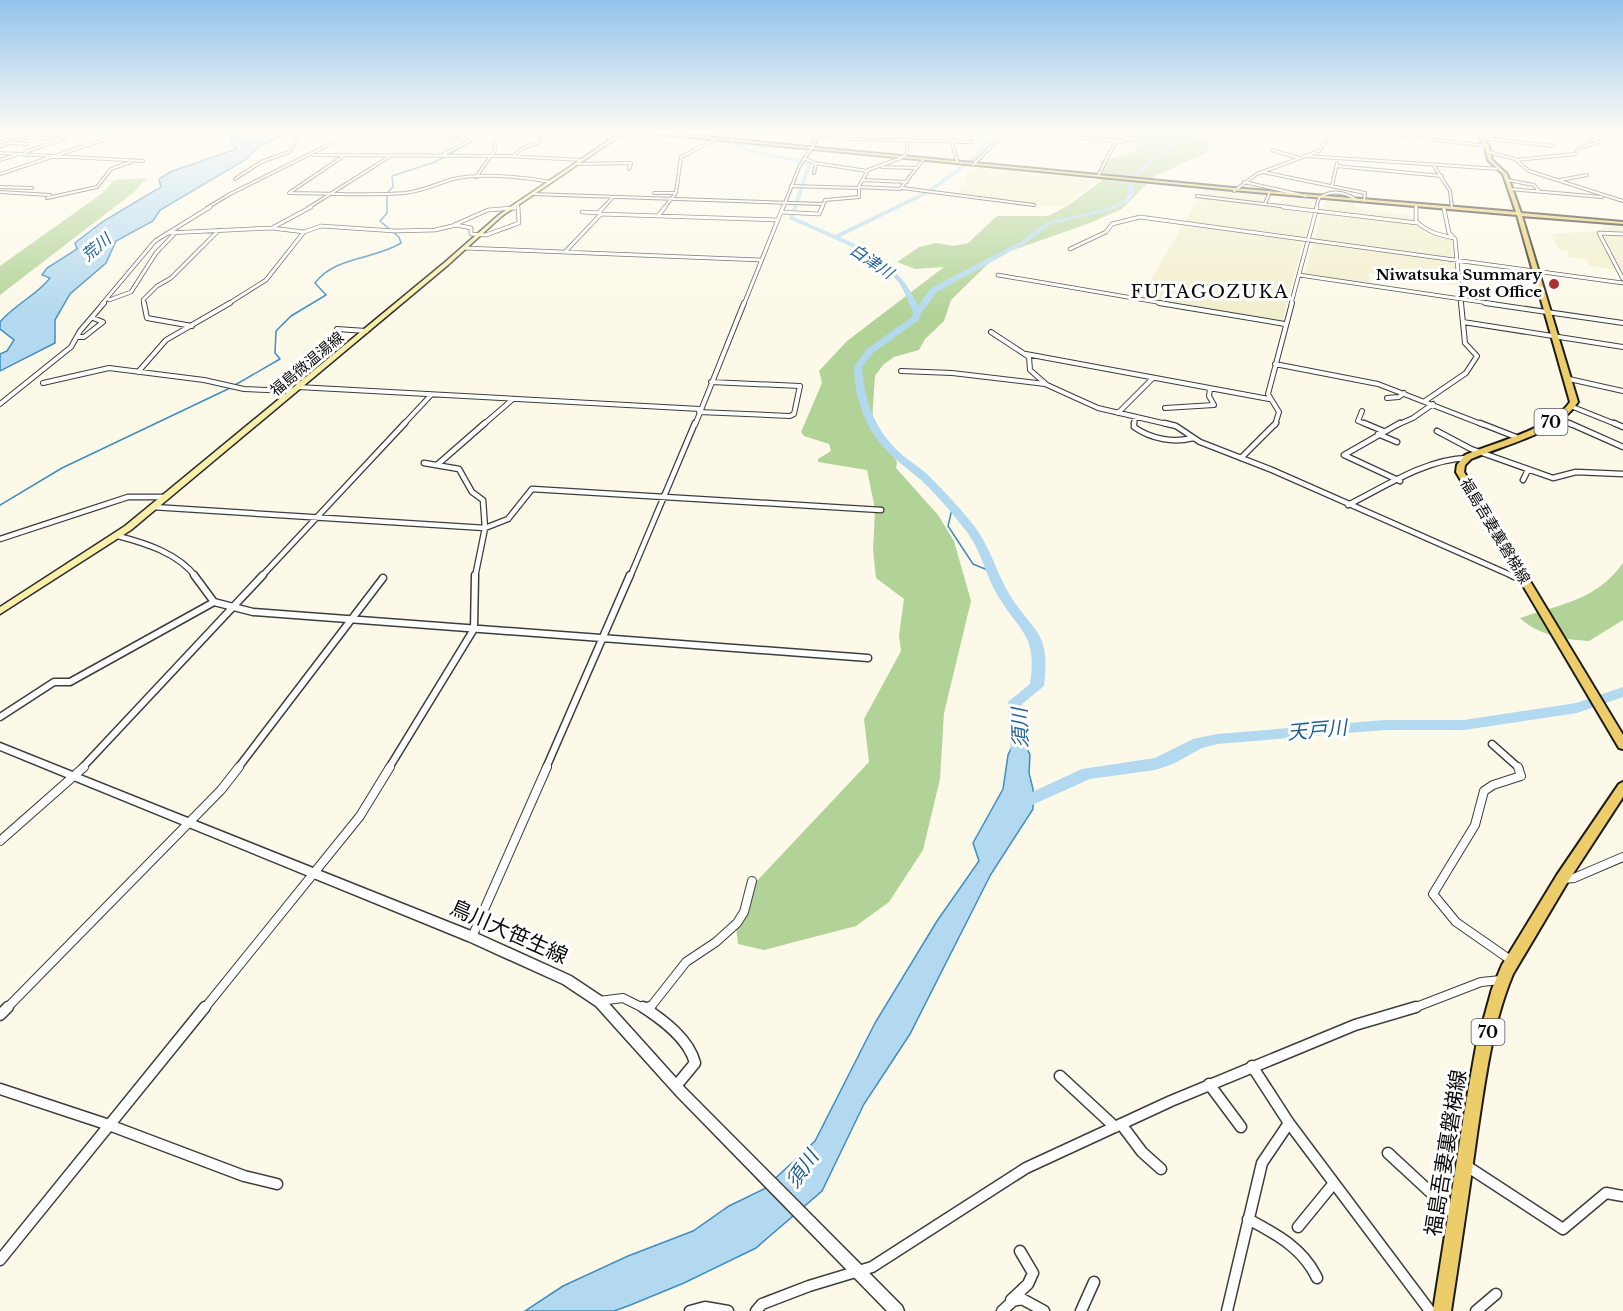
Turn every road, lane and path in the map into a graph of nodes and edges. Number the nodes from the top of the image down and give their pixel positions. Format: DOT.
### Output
graph roads {
  1 [pos="9,192"];
  2 [pos="11,192"];
  3 [pos="79,192"];
  4 [pos="234,192"];
  5 [pos="290,192"];
  6 [pos="409,192"];
  7 [pos="535,192"];
  8 [pos="789,192"];
  9 [pos="859,192"];
  10 [pos="934,192"];
  11 [pos="1260,192"];
  12 [pos="1292,192"];
  13 [pos="1358,192"];
  14 [pos="1450,192"];
  15 [pos="1511,192"];
  16 [pos="1551,192"];
  17 [pos="1595,192"];
  18 [pos="334,193"];
  19 [pos="654,193"];
  20 [pos="1270,193"];
  21 [pos="532,194"];
  22 [pos="676,194"];
  23 [pos="0,196"];
  24 [pos="62,196"];
  25 [pos="1197,196"];
  26 [pos="1306,196"];
  27 [pos="613,197"];
  28 [pos="1320,197"];
  29 [pos="47,198"];
  30 [pos="1612,198"];
  31 [pos="671,199"];
  32 [pos="1364,201"];
  33 [pos="1623,201"];
  34 [pos="785,203"];
  35 [pos="823,204"];
  36 [pos="1266,204"];
  37 [pos="1034,205"];
  38 [pos="1416,206"];
  39 [pos="516,207"];
  40 [pos="1452,208"];
  41 [pos="1444,209"];
  42 [pos="1315,211"];
  43 [pos="582,212"];
  44 [pos="781,212"];
  45 [pos="599,213"];
  46 [pos="1519,214"];
  47 [pos="658,216"];
  48 [pos="778,220"];
  49 [pos="1417,223"];
  50 [pos="1623,223"];
  51 [pos="453,225"];
  52 [pos="272,228"];
  53 [pos="219,230"];
  54 [pos="176,232"];
  55 [pos="304,232"];
  56 [pos="167,233"];
  57 [pos="1623,234"];
  58 [pos="478,235"];
  59 [pos="1454,238"];
  60 [pos="1308,240"];
  61 [pos="464,248"];
  62 [pos="1070,249"];
  63 [pos="565,252"];
  64 [pos="761,260"];
  65 [pos="1457,260"];
  66 [pos="1539,272"];
  67 [pos="998,275"];
  68 [pos="1299,275"];
  69 [pos="1623,279"];
  70 [pos="1623,283"];
  71 [pos="1461,299"];
  72 [pos="109,300"];
  73 [pos="1550,312"];
  74 [pos="93,318"];
  75 [pos="1463,322"];
  76 [pos="1623,323"];
  77 [pos="1285,324"];
  78 [pos="192,326"];
  79 [pos="337,329"];
  80 [pos="366,331"];
  81 [pos="991,332"];
  82 [pos="1557,337"];
  83 [pos="76,338"];
  84 [pos="1623,347"];
  85 [pos="1026,354"];
  86 [pos="1275,364"];
  87 [pos="901,371"];
  88 [pos="138,372"];
  89 [pos="1153,378"];
  90 [pos="1569,379"];
  91 [pos="43,382"];
  92 [pos="711,382"];
  93 [pos="1046,384"];
  94 [pos="296,389"];
  95 [pos="1210,389"];
  96 [pos="1623,391"];
  97 [pos="1404,393"];
  98 [pos="431,395"];
  99 [pos="1387,398"];
  100 [pos="513,399"];
  101 [pos="1269,399"];
  102 [pos="1425,401"];
  103 [pos="0,404"];
  104 [pos="1433,404"];
  105 [pos="1573,407"];
  106 [pos="1165,408"];
  107 [pos="699,410"];
  108 [pos="1362,411"];
  109 [pos="1118,413"];
  110 [pos="1135,417"];
  111 [pos="1467,417"];
  112 [pos="1476,417"];
  113 [pos="1559,419"];
  114 [pos="1623,427"];
  115 [pos="1383,431"];
  116 [pos="1437,431"];
  117 [pos="1378,434"];
  118 [pos="1516,437"];
  119 [pos="1193,438"];
  120 [pos="1397,442"];
  121 [pos="1623,447"];
  122 [pos="1479,452"];
  123 [pos="1241,458"];
  124 [pos="1467,458"];
  125 [pos="424,463"];
  126 [pos="437,465"];
  127 [pos="1529,467"];
  128 [pos="1623,474"];
  129 [pos="1523,480"];
  130 [pos="1401,481"];
  131 [pos="166,497"];
  132 [pos="664,497"];
  133 [pos="1348,506"];
  134 [pos="153,507"];
  135 [pos="881,510"];
  136 [pos="316,517"];
  137 [pos="485,528"];
  138 [pos="118,536"];
  139 [pos="0,539"];
  140 [pos="383,578"];
  141 [pos="1525,581"];
  142 [pos="214,602"];
  143 [pos="234,608"];
  144 [pos="0,611"];
  145 [pos="350,619"];
  146 [pos="474,629"];
  147 [pos="601,639"];
  148 [pos="868,658"];
  149 [pos="0,717"];
  150 [pos="1492,744"];
  151 [pos="1623,745"];
  152 [pos="0,746"];
  153 [pos="76,776"];
  154 [pos="1623,787"];
  155 [pos="188,823"];
  156 [pos="0,840"];
  157 [pos="1623,857"];
  158 [pos="315,873"];
  159 [pos="1562,879"];
  160 [pos="752,881"];
  161 [pos="472,937"];
  162 [pos="1512,962"];
  163 [pos="1503,979"];
  164 [pos="599,1002"];
  165 [pos="648,1010"];
  166 [pos="0,1015"];
  167 [pos="1252,1066"];
  168 [pos="1060,1076"];
  169 [pos="1209,1084"];
  170 [pos="0,1089"];
  171 [pos="679,1089"];
  172 [pos="1289,1124"];
  173 [pos="109,1125"];
  174 [pos="1118,1126"];
  175 [pos="1241,1127"];
  176 [pos="1388,1153"];
  177 [pos="1465,1165"];
  178 [pos="1161,1169"];
  179 [pos="1334,1183"];
  180 [pos="277,1184"];
  181 [pos="1623,1196"];
  182 [pos="1457,1217"];
  183 [pos="1248,1219"];
  184 [pos="1298,1227"];
  185 [pos="1020,1251"];
  186 [pos="0,1260"];
  187 [pos="857,1272"];
  188 [pos="1317,1278"];
  189 [pos="1094,1282"];
  190 [pos="1496,1294"];
  191 [pos="1011,1300"];
  192 [pos="690,1311"];
  193 [pos="728,1311"];
  194 [pos="756,1311"];
  195 [pos="897,1311"];
  196 [pos="1002,1311"];
  197 [pos="1044,1311"];
  198 [pos="1081,1311"];
  199 [pos="1227,1311"];
  200 [pos="1430,1311"];
  201 [pos="1442,1311"];
  202 [pos="1476,1311"];
  1 -- 23 [label="street"];
  2 -- 24 [label="street"];
  3 -- 24 [label="street"];
  4 -- 56 [label="street"];
  5 -- 18 [label="street"];
  6 -- 18 [label="street"];
  7 -- 21 [label="main road, 福島微温湯線"];
  8 -- 34 [label="street"];
  9 -- 35 [label="street"];
  10 -- 37 [label="street"];
  11 -- 20 [label="main road"];
  12 -- 26 [label="street"];
  13 -- 32 [label="street"];
  14 -- 40 [label="street"];
  15 -- 46 [label="main road, 70"];
  16 -- 30 [label="street"];
  17 -- 30 [label="street"];
  18 -- 52 [label="street"];
  19 -- 22 [label="street"];
  20 -- 26 [label="main road"];
  20 -- 28 [label="main road"];
  20 -- 36 [label="street"];
  21 -- 27 [label="street"];
  21 -- 39 [label="main road, 福島微温湯線"];
  22 -- 31 [label="street"];
  24 -- 29 [label="street"];
  25 -- 36 [label="street"];
  26 -- 28 [label="main road"];
  27 -- 31 [label="street"];
  27 -- 45 [label="street"];
  28 -- 32 [label="main road"];
  28 -- 38 [label="main road"];
  28 -- 42 [label="street"];
  30 -- 33 [label="street"];
  31 -- 34 [label="street"];
  31 -- 47 [label="street"];
  32 -- 40 [label="main road"];
  34 -- 35 [label="street"];
  34 -- 44 [label="street"];
  35 -- 44 [label="street"];
  36 -- 42 [label="street"];
  38 -- 41 [label="main road"];
  38 -- 49 [label="street"];
  39 -- 51 [label="street"];
  39 -- 58 [label="main road, 福島微温湯線"];
  39 -- 58 [label="street"];
  40 -- 46 [label="main road"];
  41 -- 46 [label="main road"];
  41 -- 59 [label="street"];
  42 -- 49 [label="street"];
  42 -- 60 [label="street"];
  43 -- 45 [label="street"];
  44 -- 48 [label="street"];
  45 -- 47 [label="street"];
  45 -- 63 [label="street"];
  46 -- 50 [label="main road"];
  46 -- 66 [label="main road, 70"];
  47 -- 48 [label="street"];
  48 -- 64 [label="street"];
  49 -- 59 [label="street"];
  51 -- 55 [label="street"];
  51 -- 58 [label="street"];
  52 -- 53 [label="street"];
  52 -- 55 [label="street"];
  53 -- 54 [label="street"];
  53 -- 78 [label="street"];
  54 -- 56 [label="street"];
  54 -- 72 [label="street"];
  55 -- 78 [label="street"];
  56 -- 72 [label="street"];
  57 -- 69 [label="street"];
  58 -- 61 [label="main road, 福島微温湯線"];
  59 -- 65 [label="street"];
  60 -- 62 [label="street"];
  60 -- 65 [label="street"];
  60 -- 68 [label="street"];
  61 -- 63 [label="street"];
  61 -- 80 [label="main road, 福島微温湯線"];
  63 -- 64 [label="street"];
  64 -- 92 [label="street"];
  65 -- 66 [label="street"];
  65 -- 71 [label="street"];
  66 -- 70 [label="street"];
  66 -- 73 [label="main road, 70"];
  67 -- 77 [label="street"];
  68 -- 71 [label="street"];
  68 -- 77 [label="street"];
  71 -- 73 [label="street"];
  71 -- 75 [label="street"];
  72 -- 74 [label="street"];
  73 -- 76 [label="street"];
  73 -- 82 [label="main road, 70"];
  74 -- 83 [label="street"];
  74 -- 83 [label="street"];
  75 -- 82 [label="street"];
  75 -- 102 [label="street"];
  77 -- 86 [label="street"];
  78 -- 88 [label="street"];
  79 -- 80 [label="street"];
  80 -- 94 [label="main road, 福島微温湯線"];
  81 -- 85 [label="street"];
  82 -- 84 [label="street"];
  82 -- 90 [label="main road, 70"];
  83 -- 103 [label="street"];
  85 -- 89 [label="street"];
  85 -- 93 [label="street"];
  86 -- 97 [label="street"];
  86 -- 101 [label="street"];
  87 -- 93 [label="street"];
  88 -- 91 [label="street"];
  88 -- 94 [label="street"];
  89 -- 95 [label="street"];
  89 -- 109 [label="street"];
  90 -- 96 [label="street"];
  90 -- 105 [label="main road, 70"];
  92 -- 107 [label="street"];
  92 -- 107 [label="street"];
  93 -- 109 [label="street"];
  94 -- 98 [label="street"];
  94 -- 131 [label="main road, 福島微温湯線"];
  95 -- 101 [label="street"];
  95 -- 106 [label="street"];
  97 -- 99 [label="street"];
  97 -- 102 [label="street"];
  98 -- 100 [label="street"];
  98 -- 136 [label="street"];
  100 -- 107 [label="street"];
  100 -- 126 [label="street"];
  101 -- 123 [label="street"];
  102 -- 104 [label="street"];
  104 -- 111 [label="street"];
  104 -- 115 [label="street"];
  105 -- 113 [label="main road, 福島吾妻裏磐梯線 / 70"];
  105 -- 114 [label="street"];
  107 -- 132 [label="street"];
  108 -- 115 [label="street"];
  109 -- 110 [label="street"];
  110 -- 119 [label="street"];
  110 -- 119 [label="street"];
  111 -- 112 [label="street"];
  111 -- 118 [label="street"];
  113 -- 118 [label="main road, 福島吾妻裏磐梯線 / 70"];
  113 -- 121 [label="street"];
  115 -- 117 [label="street"];
  116 -- 122 [label="street"];
  117 -- 120 [label="street"];
  117 -- 130 [label="street"];
  118 -- 122 [label="main road, 福島吾妻裏磐梯線 / 70"];
  119 -- 123 [label="street"];
  122 -- 124 [label="main road, 福島吾妻裏磐梯線 / 70"];
  122 -- 127 [label="street"];
  123 -- 133 [label="street"];
  124 -- 130 [label="street"];
  124 -- 141 [label="main road, 福島吾妻裏磐梯線"];
  125 -- 126 [label="street"];
  126 -- 137 [label="street"];
  127 -- 128 [label="street"];
  127 -- 129 [label="street"];
  130 -- 133 [label="street"];
  131 -- 134 [label="main road, 福島微温湯線"];
  131 -- 139 [label="street"];
  132 -- 135 [label="street"];
  132 -- 137 [label="street"];
  132 -- 147 [label="street"];
  133 -- 141 [label="street"];
  134 -- 136 [label="street"];
  134 -- 138 [label="main road, 福島微温湯線"];
  136 -- 137 [label="street"];
  136 -- 143 [label="street"];
  137 -- 146 [label="street"];
  138 -- 142 [label="street"];
  138 -- 144 [label="main road, 福島微温湯線"];
  140 -- 145 [label="street"];
  141 -- 151 [label="main road, 福島吾妻裏磐梯線"];
  142 -- 143 [label="street"];
  142 -- 149 [label="street"];
  143 -- 145 [label="street"];
  143 -- 153 [label="street"];
  145 -- 146 [label="street"];
  145 -- 155 [label="street"];
  146 -- 147 [label="street"];
  146 -- 158 [label="street"];
  147 -- 148 [label="street"];
  147 -- 161 [label="street"];
  150 -- 162 [label="street"];
  152 -- 153 [label="street, 鳥川大笹生線"];
  153 -- 155 [label="street, 鳥川大笹生線"];
  153 -- 156 [label="street"];
  154 -- 159 [label="main road, 福島吾妻裏磐梯線 / 70"];
  155 -- 158 [label="street, 鳥川大笹生線"];
  155 -- 166 [label="street"];
  157 -- 159 [label="street"];
  158 -- 161 [label="street, 鳥川大笹生線"];
  158 -- 173 [label="street"];
  159 -- 162 [label="main road, 福島吾妻裏磐梯線 / 70"];
  160 -- 165 [label="street"];
  161 -- 164 [label="street, 鳥川大笹生線"];
  162 -- 163 [label="main road, 福島吾妻裏磐梯線 / 70"];
  163 -- 167 [label="street"];
  163 -- 177 [label="main road, 福島吾妻裏磐梯線 / 70"];
  164 -- 165 [label="street"];
  164 -- 171 [label="street, 鳥川大笹生線"];
  165 -- 171 [label="street"];
  167 -- 169 [label="street"];
  167 -- 172 [label="street"];
  168 -- 174 [label="street"];
  169 -- 174 [label="street"];
  169 -- 175 [label="street"];
  170 -- 173 [label="street"];
  171 -- 187 [label="street, 鳥川大笹生線"];
  172 -- 179 [label="street"];
  172 -- 183 [label="street"];
  173 -- 180 [label="street"];
  173 -- 186 [label="street"];
  174 -- 178 [label="street"];
  174 -- 187 [label="street"];
  176 -- 182 [label="street"];
  177 -- 181 [label="street"];
  177 -- 182 [label="main road, 福島吾妻裏磐梯線 / 70"];
  179 -- 184 [label="street"];
  179 -- 200 [label="street"];
  182 -- 201 [label="main road, 福島吾妻裏磐梯線 / 70"];
  183 -- 188 [label="street"];
  183 -- 199 [label="street"];
  185 -- 191 [label="street"];
  187 -- 194 [label="street"];
  187 -- 195 [label="street, 鳥川大笹生線"];
  189 -- 198 [label="street"];
  190 -- 202 [label="street"];
  191 -- 196 [label="street"];
  191 -- 197 [label="street"];
  192 -- 193 [label="street"];
}
